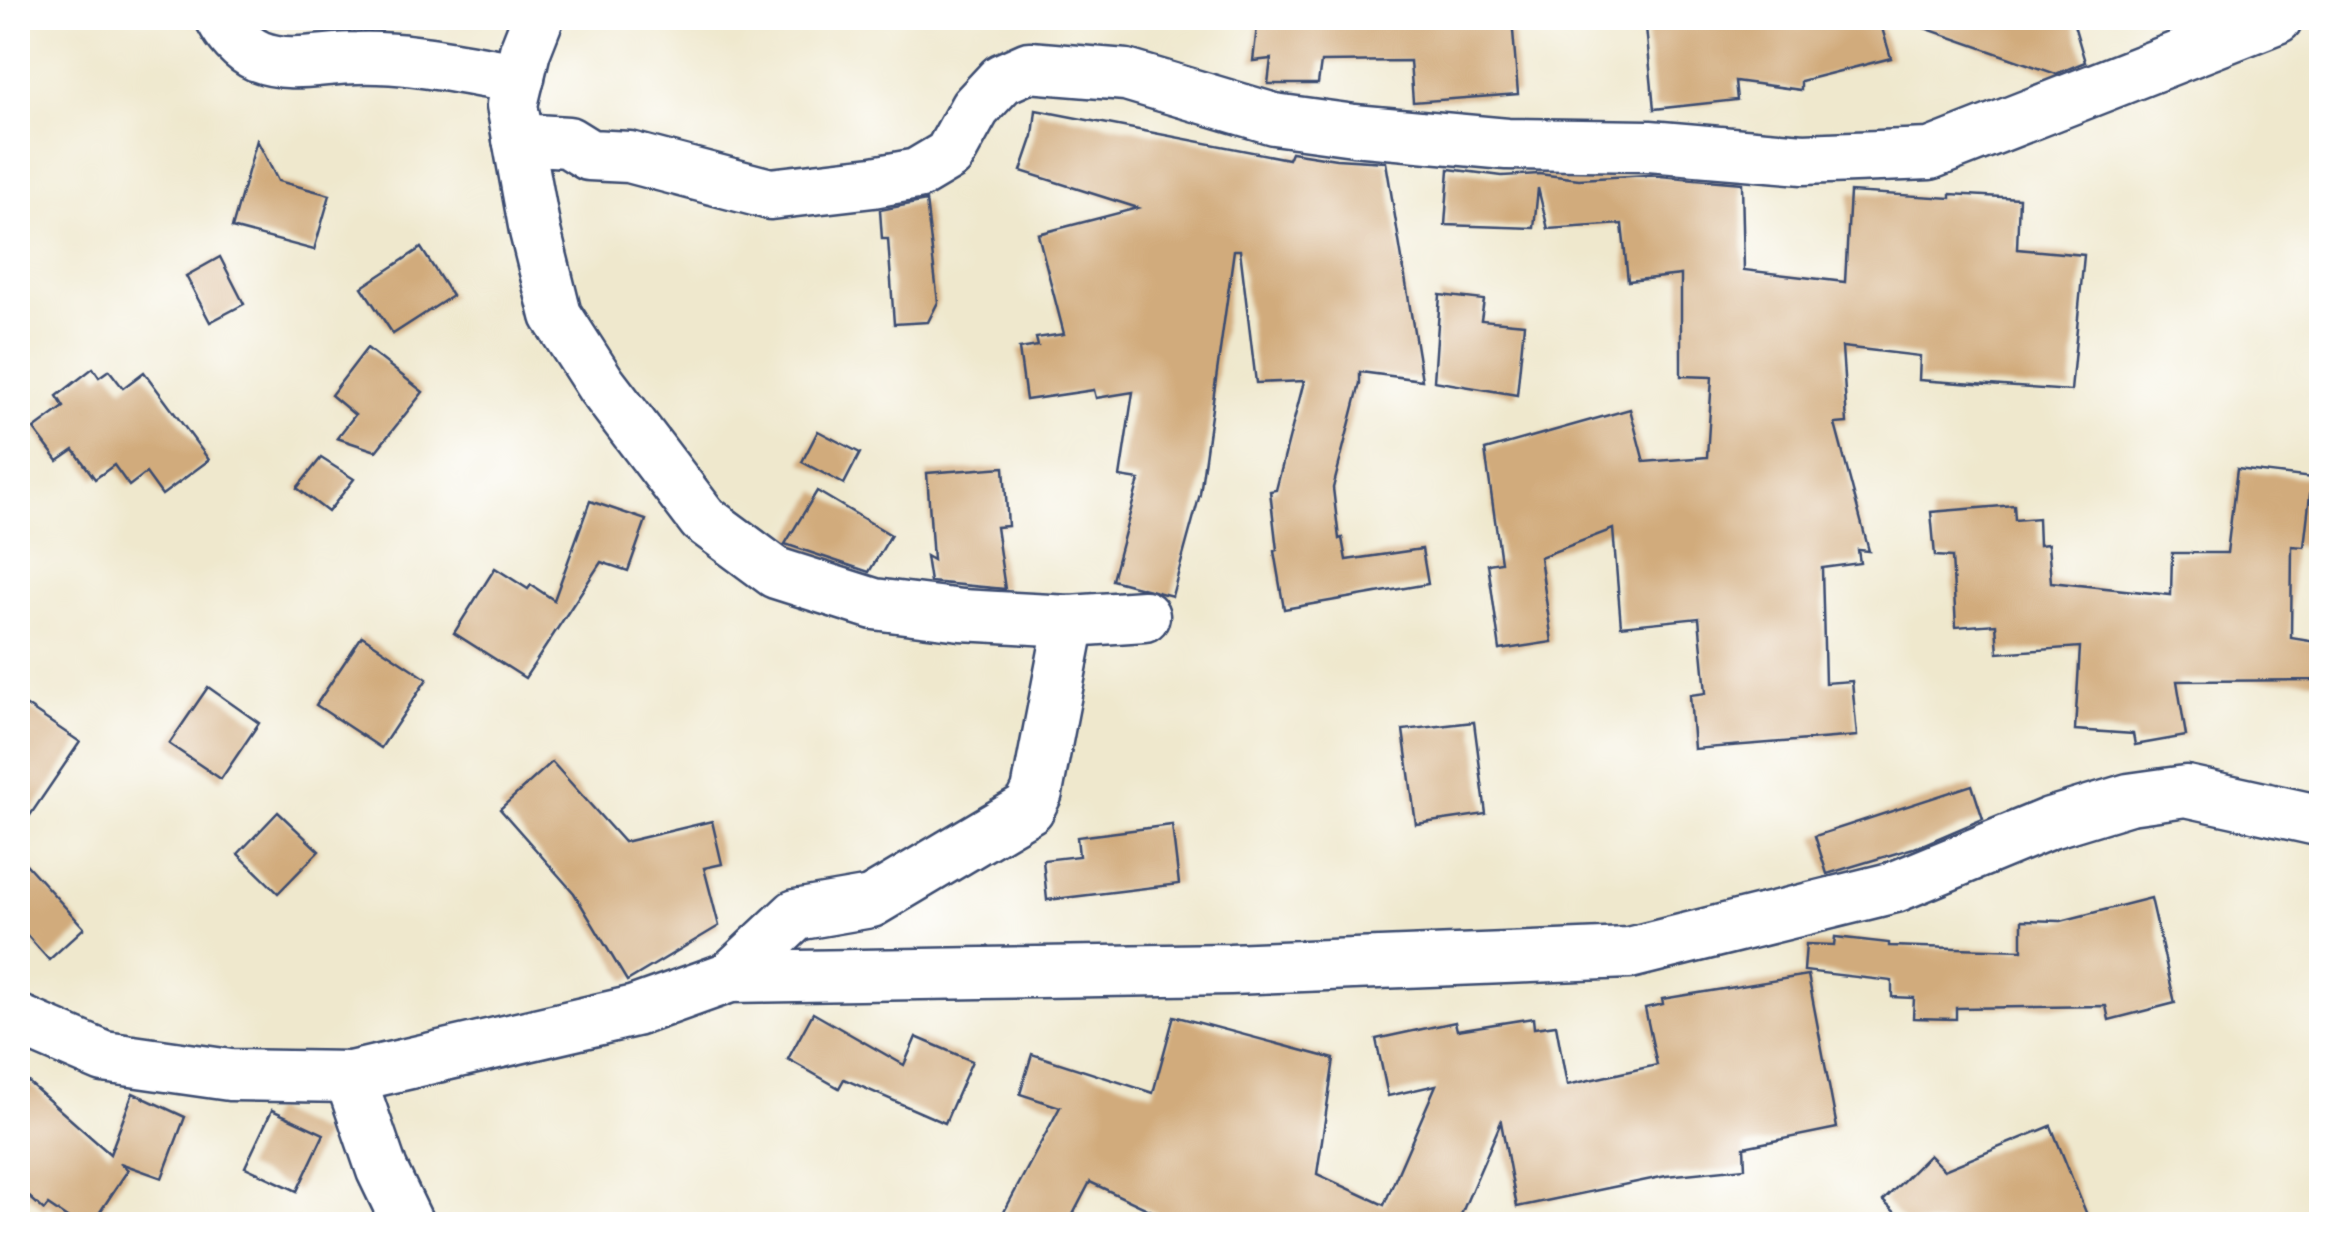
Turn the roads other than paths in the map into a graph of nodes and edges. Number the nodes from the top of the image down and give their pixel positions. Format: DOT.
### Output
graph roads {
  1 [pos="221,18"];
  2 [pos="538,18"];
  3 [pos="2276,18"];
  4 [pos="519,78"];
  5 [pos="518,138"];
  6 [pos="1144,616"];
  7 [pos="1070,622"];
  8 [pos="2322,821"];
  9 [pos="730,977"];
  10 [pos="18,1020"];
  11 [pos="350,1077"];
  12 [pos="408,1224"];
  1 -- 4 [label="street"];
  2 -- 4 [label="street"];
  3 -- 5 [label="street"];
  4 -- 5 [label="street"];
  5 -- 7 [label="street"];
  6 -- 7 [label="street"];
  7 -- 9 [label="street"];
  8 -- 9 [label="street"];
  9 -- 11 [label="street"];
  10 -- 11 [label="street"];
  11 -- 12 [label="street"];
}
